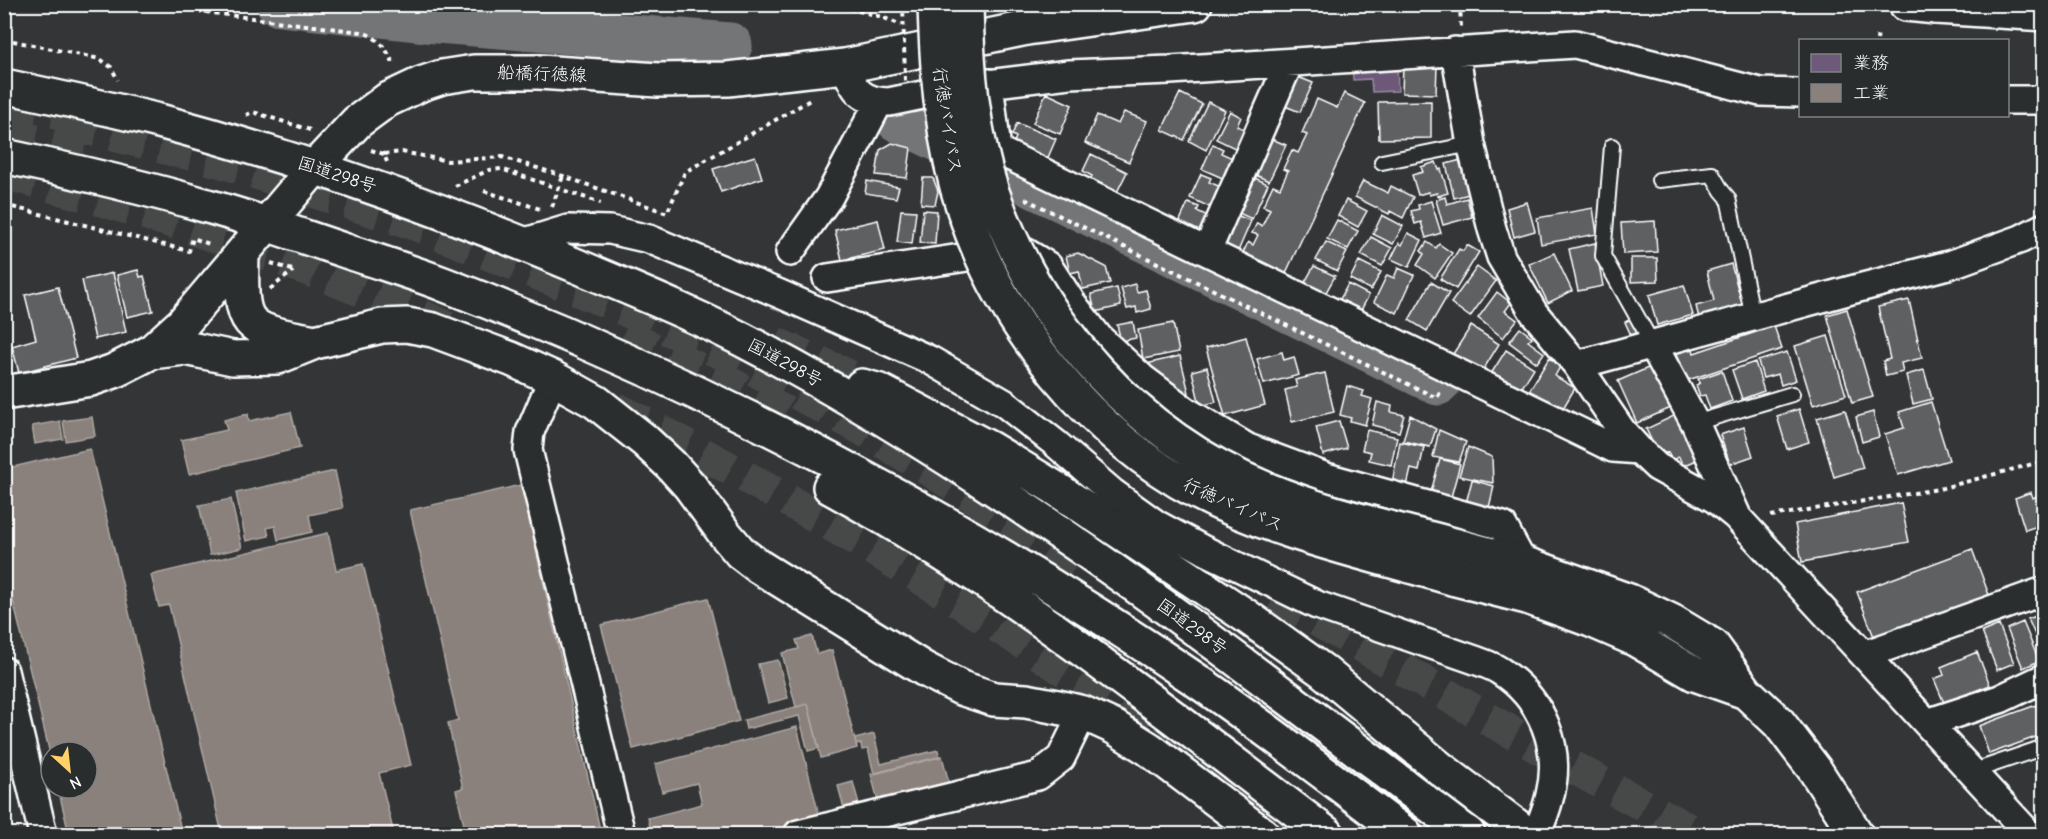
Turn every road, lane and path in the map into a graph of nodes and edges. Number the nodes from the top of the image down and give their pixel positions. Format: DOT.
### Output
graph roads {
  1 [pos="143,4"];
  2 [pos="832,4"];
  3 [pos="903,4"];
  4 [pos="935,4"];
  5 [pos="966,4"];
  6 [pos="1195,4"];
  7 [pos="1926,5"];
  8 [pos="2043,14"];
  9 [pos="1878,31"];
  10 [pos="4,39"];
  11 [pos="1877,39"];
  12 [pos="930,47"];
  13 [pos="1455,51"];
  14 [pos="1289,63"];
  15 [pos="845,66"];
  16 [pos="396,70"];
  17 [pos="905,81"];
  18 [pos="989,83"];
  19 [pos="121,84"];
  20 [pos="4,86"];
  21 [pos="956,88"];
  22 [pos="1799,93"];
  23 [pos="2009,99"];
  24 [pos="811,100"];
  25 [pos="2043,100"];
  26 [pos="879,102"];
  27 [pos="243,116"];
  28 [pos="311,130"];
  29 [pos="1471,144"];
  30 [pos="1612,146"];
  31 [pos="379,152"];
  32 [pos="384,154"];
  33 [pos="4,156"];
  34 [pos="1382,162"];
  35 [pos="315,167"];
  36 [pos="392,168"];
  37 [pos="4,173"];
  38 [pos="84,174"];
  39 [pos="563,176"];
  40 [pos="1659,180"];
  41 [pos="453,187"];
  42 [pos="559,188"];
  43 [pos="484,191"];
  44 [pos="1019,196"];
  45 [pos="4,205"];
  46 [pos="611,206"];
  47 [pos="667,213"];
  48 [pos="665,219"];
  49 [pos="267,224"];
  50 [pos="2043,227"];
  51 [pos="522,243"];
  52 [pos="211,244"];
  53 [pos="1206,251"];
  54 [pos="790,252"];
  55 [pos="1001,252"];
  56 [pos="242,254"];
  57 [pos="274,264"];
  58 [pos="826,278"];
  59 [pos="267,290"];
  60 [pos="1753,317"];
  61 [pos="315,342"];
  62 [pos="1653,345"];
  63 [pos="757,347"];
  64 [pos="151,352"];
  65 [pos="625,360"];
  66 [pos="1577,365"];
  67 [pos="553,378"];
  68 [pos="1444,383"];
  69 [pos="4,393"];
  70 [pos="1792,394"];
  71 [pos="1695,423"];
  72 [pos="1639,450"];
  73 [pos="2043,461"];
  74 [pos="1739,519"];
  75 [pos="1523,563"];
  76 [pos="2043,591"];
  77 [pos="1864,655"];
  78 [pos="4,671"];
  79 [pos="2043,678"];
  80 [pos="1746,693"];
  81 [pos="1083,713"];
  82 [pos="1927,723"];
  83 [pos="2043,747"];
  84 [pos="1971,772"];
  85 [pos="43,834"];
  86 [pos="621,834"];
  87 [pos="798,834"];
  88 [pos="1262,834"];
  89 [pos="1327,834"];
  90 [pos="1406,834"];
  91 [pos="1468,834"];
  92 [pos="1527,834"];
  93 [pos="1537,834"];
  94 [pos="1856,834"];
  95 [pos="2029,834"];
  1 -- 16 [label="path"];
  2 -- 12 [label="path"];
  3 -- 17 [label="path, bridge"];
  4 -- 80 [label="main road, 行徳バイパス, bridge"];
  5 -- 75 [label="main road, 行徳バイパス, bridge"];
  6 -- 12 [label="main road, 船橋行徳線"];
  7 -- 8 [label="main road"];
  9 -- 11 [label="path"];
  10 -- 19 [label="path"];
  12 -- 15 [label="main road, 船橋行徳線"];
  13 -- 14 [label="street"];
  13 -- 22 [label="street"];
  13 -- 29 [label="street"];
  14 -- 18 [label="street"];
  14 -- 53 [label="street"];
  15 -- 26 [label="street"];
  15 -- 35 [label="main road, 船橋行徳線"];
  18 -- 21 [label="street"];
  18 -- 53 [label="street"];
  20 -- 35 [label="main road, 国道298号"];
  21 -- 26 [label="street"];
  21 -- 55 [label="street"];
  23 -- 25 [label="street"];
  24 -- 47 [label="path"];
  26 -- 54 [label="street"];
  27 -- 28 [label="path"];
  29 -- 34 [label="lane"];
  29 -- 66 [label="street"];
  30 -- 62 [label="lane"];
  31 -- 32 [label="path"];
  32 -- 36 [label="path"];
  32 -- 39 [label="path"];
  33 -- 38 [label="main road"];
  35 -- 49 [label="main road, 船橋行徳線"];
  35 -- 51 [label="main road, 国道298号"];
  37 -- 38 [label="street"];
  38 -- 49 [label="main road"];
  39 -- 42 [label="path"];
  39 -- 47 [label="path"];
  40 -- 60 [label="lane"];
  41 -- 42 [label="path"];
  42 -- 43 [label="path"];
  42 -- 46 [label="path"];
  44 -- 68 [label="path"];
  45 -- 52 [label="path"];
  47 -- 48 [label="path"];
  49 -- 56 [label="main road, 船橋行徳線"];
  49 -- 65 [label="main road"];
  50 -- 60 [label="street"];
  51 -- 63 [label="main road, 国道298号"];
  51 -- 93 [label="street"];
  53 -- 72 [label="street"];
  55 -- 58 [label="street"];
  55 -- 75 [label="street"];
  56 -- 61 [label="main road"];
  56 -- 64 [label="main road, 船橋行徳線"];
  57 -- 59 [label="path"];
  60 -- 62 [label="street"];
  61 -- 64 [label="main road"];
  61 -- 67 [label="main road"];
  62 -- 66 [label="street"];
  62 -- 71 [label="street"];
  63 -- 91 [label="main road, 国道298号"];
  63 -- 92 [label="main road"];
  64 -- 69 [label="main road, 船橋行徳線"];
  65 -- 89 [label="main road"];
  65 -- 90 [label="main road"];
  66 -- 72 [label="street"];
  67 -- 81 [label="main road"];
  67 -- 86 [label="street"];
  70 -- 71 [label="lane"];
  71 -- 74 [label="street"];
  72 -- 74 [label="street"];
  73 -- 74 [label="path"];
  74 -- 77 [label="street"];
  75 -- 80 [label="main road, 行徳バイパス"];
  76 -- 77 [label="street"];
  77 -- 82 [label="street"];
  78 -- 85 [label="street"];
  79 -- 82 [label="street"];
  80 -- 94 [label="main road, 行徳バイパス"];
  81 -- 87 [label="street"];
  81 -- 88 [label="main road"];
  82 -- 84 [label="street"];
  83 -- 84 [label="lane"];
  84 -- 95 [label="street"];
}
